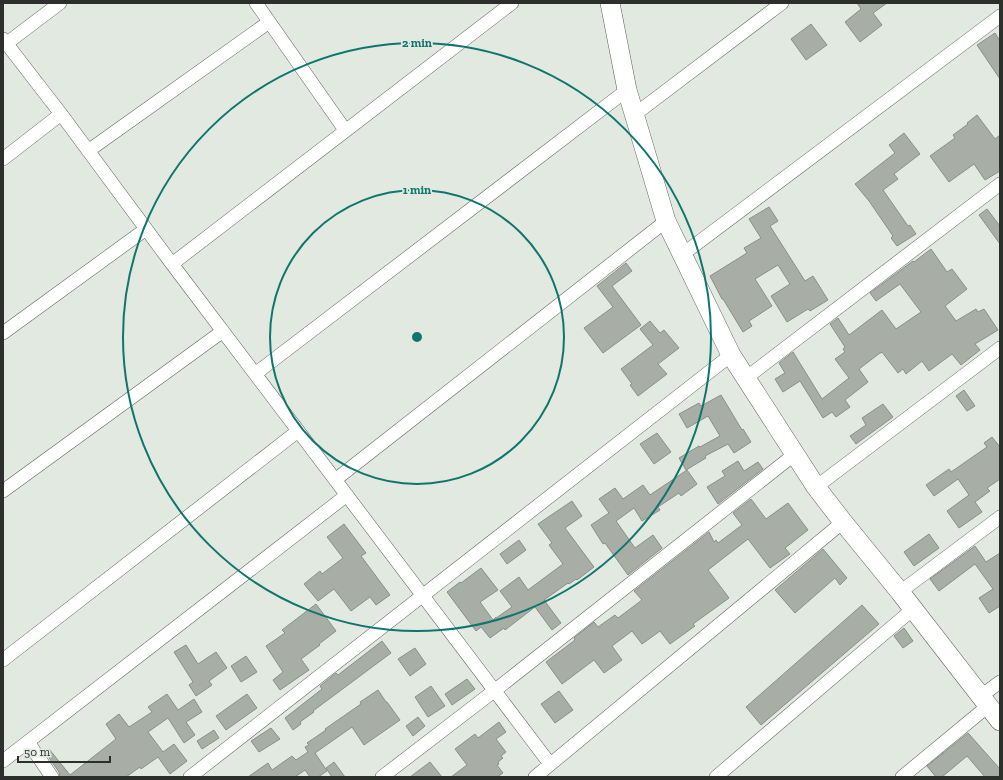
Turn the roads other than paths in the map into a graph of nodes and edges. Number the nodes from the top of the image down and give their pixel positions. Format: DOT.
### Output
graph roads {
  1 [pos="60,3"];
  2 [pos="256,3"];
  3 [pos="512,3"];
  4 [pos="610,3"];
  5 [pos="782,3"];
  6 [pos="1000,16"];
  7 [pos="269,22"];
  8 [pos="5,41"];
  9 [pos="627,90"];
  10 [pos="61,114"];
  11 [pos="634,115"];
  12 [pos="345,130"];
  13 [pos="88,151"];
  14 [pos="3,159"];
  15 [pos="1000,184"];
  16 [pos="666,221"];
  17 [pos="146,229"];
  18 [pos="683,254"];
  19 [pos="172,264"];
  20 [pos="223,330"];
  21 [pos="3,333"];
  22 [pos="1000,348"];
  23 [pos="731,355"];
  24 [pos="255,374"];
  25 [pos="746,378"];
  26 [pos="298,431"];
  27 [pos="795,454"];
  28 [pos="335,480"];
  29 [pos="816,487"];
  30 [pos="3,491"];
  31 [pos="347,495"];
  32 [pos="1000,517"];
  33 [pos="843,522"];
  34 [pos="900,592"];
  35 [pos="422,595"];
  36 [pos="913,609"];
  37 [pos="3,660"];
  38 [pos="1000,682"];
  39 [pos="494,691"];
  40 [pos="985,701"];
  41 [pos="1000,721"];
  42 [pos="28,742"];
  43 [pos="3,761"];
  44 [pos="550,764"];
  45 [pos="52,777"];
  46 [pos="190,777"];
  47 [pos="382,777"];
  48 [pos="535,777"];
  49 [pos="716,777"];
  50 [pos="902,777"];
  1 -- 8 [label="street"];
  2 -- 7 [label="street"];
  3 -- 12 [label="street"];
  4 -- 9 [label="street"];
  5 -- 11 [label="street"];
  6 -- 18 [label="street"];
  7 -- 12 [label="street"];
  7 -- 13 [label="street"];
  8 -- 10 [label="street"];
  9 -- 11 [label="street"];
  9 -- 24 [label="street"];
  10 -- 13 [label="street"];
  10 -- 14 [label="street"];
  11 -- 16 [label="street"];
  12 -- 19 [label="street"];
  13 -- 17 [label="street"];
  15 -- 25 [label="street"];
  16 -- 18 [label="street"];
  16 -- 28 [label="street"];
  17 -- 19 [label="street"];
  17 -- 21 [label="street"];
  18 -- 23 [label="street"];
  19 -- 20 [label="street"];
  20 -- 24 [label="street"];
  20 -- 30 [label="street"];
  22 -- 29 [label="street"];
  23 -- 25 [label="street"];
  23 -- 35 [label="street"];
  24 -- 26 [label="street"];
  25 -- 27 [label="street"];
  26 -- 28 [label="street"];
  26 -- 37 [label="street"];
  27 -- 29 [label="street"];
  27 -- 39 [label="street"];
  28 -- 31 [label="street"];
  29 -- 33 [label="street"];
  31 -- 35 [label="street"];
  31 -- 42 [label="street"];
  32 -- 34 [label="street"];
  33 -- 34 [label="street"];
  33 -- 44 [label="street"];
  34 -- 36 [label="street"];
  35 -- 39 [label="street"];
  35 -- 46 [label="street"];
  36 -- 40 [label="street"];
  36 -- 49 [label="street"];
  38 -- 40 [label="street"];
  39 -- 44 [label="street"];
  39 -- 47 [label="street"];
  40 -- 41 [label="street"];
  40 -- 50 [label="street"];
  42 -- 43 [label="street"];
  42 -- 45 [label="street"];
  44 -- 48 [label="street"];
}
